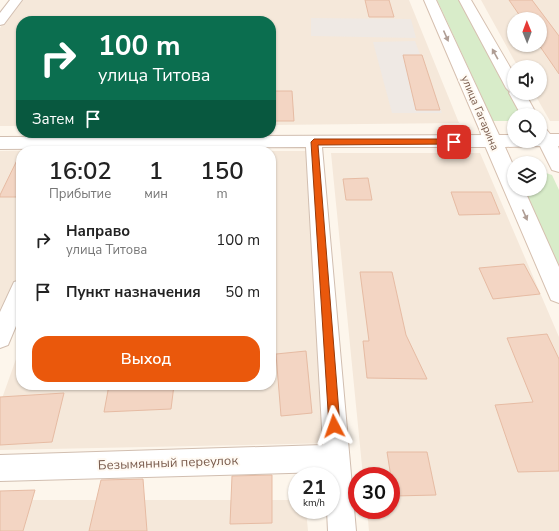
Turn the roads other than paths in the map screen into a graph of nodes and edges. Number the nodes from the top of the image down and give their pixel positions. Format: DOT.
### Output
graph roads {
  1 [pos="430,0"];
  2 [pos="465,0"];
  3 [pos="15,2"];
  4 [pos="0,4"];
  5 [pos="0,21"];
  6 [pos="507,75"];
  7 [pos="548,138"];
  8 [pos="492,141"];
  9 [pos="0,142"];
  10 [pos="314,142"];
  11 [pos="67,146"];
  12 [pos="130,146"];
  13 [pos="559,165"];
  14 [pos="559,293"];
  15 [pos="16,300"];
  16 [pos="0,337"];
  17 [pos="337,458"];
  18 [pos="0,468"];
  19 [pos="342,531"];
  1 -- 8 [label="street, улица Гагарина, one-way"];
  6 -- 2 [label="street, one-way"];
  3 -- 4 [label="street"];
  3 -- 5 [label="street"];
  7 -- 8 [label="street"];
  7 -- 13 [label="street"];
  8 -- 10 [label="street"];
  8 -- 14 [label="street, улица Гагарина, one-way"];
  9 -- 11 [label="street"];
  10 -- 12 [label="street"];
  10 -- 17 [label="street"];
  15 -- 16 [label="street"];
  17 -- 18 [label="street, Безымянный переулок"];
  17 -- 19 [label="street"];
}
